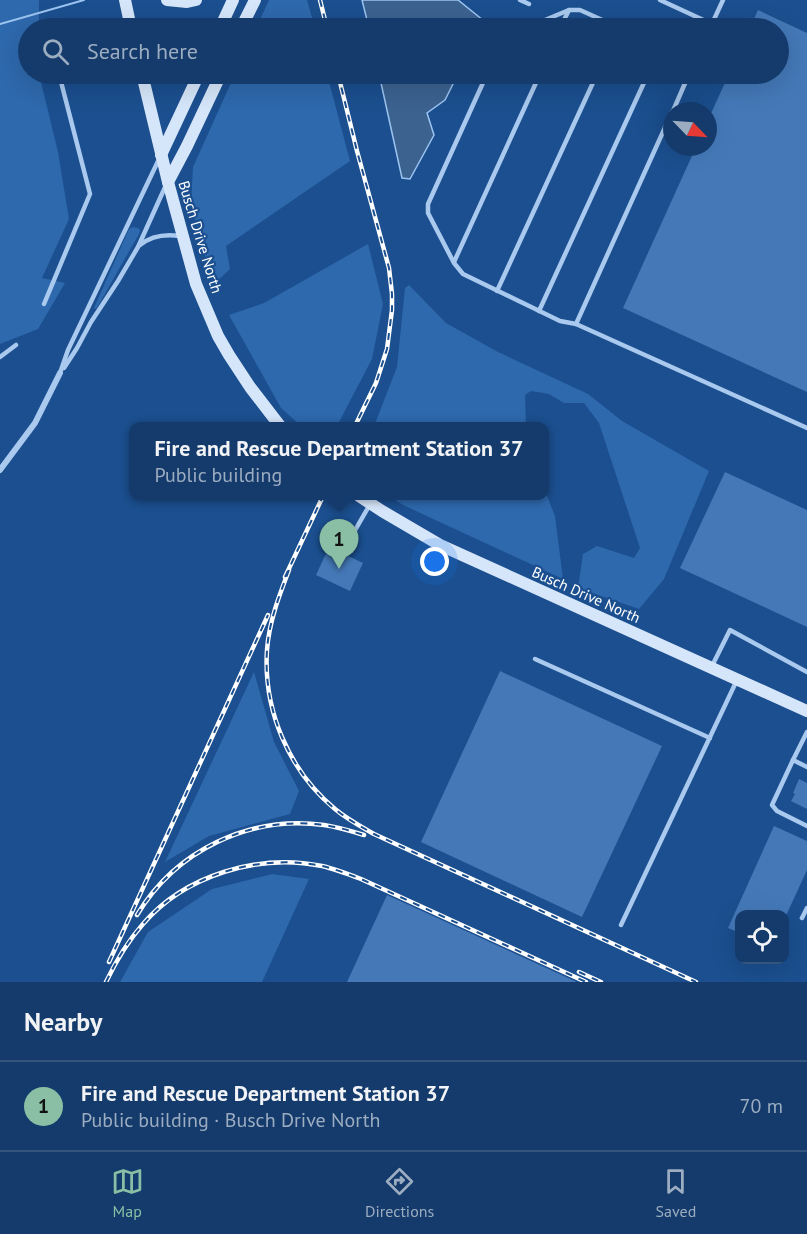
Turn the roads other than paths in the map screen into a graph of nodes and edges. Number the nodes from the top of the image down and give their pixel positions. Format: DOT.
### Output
graph roads {
  1 [pos="125,0"];
  2 [pos="167,0"];
  3 [pos="196,0"];
  4 [pos="233,0"];
  5 [pos="255,0"];
  6 [pos="520,0"];
  7 [pos="660,0"];
  8 [pos="722,0"];
  9 [pos="530,4"];
  10 [pos="568,10"];
  11 [pos="126,18"];
  12 [pos="225,18"];
  13 [pos="246,18"];
  14 [pos="549,18"];
  15 [pos="564,18"];
  16 [pos="597,18"];
  17 [pos="695,18"];
  18 [pos="714,18"];
  19 [pos="61,84"];
  20 [pos="144,84"];
  21 [pos="194,84"];
  22 [pos="215,84"];
  23 [pos="482,84"];
  24 [pos="535,84"];
  25 [pos="592,84"];
  26 [pos="643,84"];
  27 [pos="685,84"];
  28 [pos="676,102"];
  29 [pos="663,132"];
  30 [pos="161,155"];
  31 [pos="168,182"];
  32 [pos="183,237"];
  33 [pos="138,247"];
  34 [pos="454,263"];
  35 [pos="497,291"];
  36 [pos="44,304"];
  37 [pos="539,311"];
  38 [pos="576,324"];
  39 [pos="16,345"];
  40 [pos="0,357"];
  41 [pos="60,373"];
  42 [pos="277,422"];
  43 [pos="807,428"];
  44 [pos="0,470"];
  45 [pos="366,500"];
  46 [pos="370,503"];
  47 [pos="346,546"];
  48 [pos="535,659"];
  49 [pos="711,668"];
  50 [pos="807,672"];
  51 [pos="737,680"];
  52 [pos="807,711"];
  53 [pos="807,732"];
  54 [pos="710,738"];
  55 [pos="794,760"];
  56 [pos="807,767"];
  57 [pos="807,826"];
  58 [pos="807,908"];
  59 [pos="802,918"];
  60 [pos="621,925"];
  1 -- 11 [label="street"];
  2 -- 3 [label="street"];
  4 -- 12 [label="street"];
  5 -- 13 [label="street"];
  6 -- 9 [label="lane"];
  7 -- 17 [label="lane"];
  8 -- 18 [label="lane"];
  10 -- 14 [label="lane"];
  10 -- 15 [label="lane"];
  10 -- 16 [label="lane"];
  19 -- 36 [label="lane"];
  20 -- 30 [label="street, Busch Drive North"];
  21 -- 30 [label="street"];
  22 -- 31 [label="street"];
  23 -- 34 [label="lane"];
  24 -- 34 [label="lane"];
  25 -- 35 [label="lane"];
  26 -- 37 [label="lane"];
  27 -- 28 [label="lane"];
  29 -- 38 [label="lane"];
  30 -- 31 [label="street, Busch Drive North"];
  30 -- 41 [label="lane"];
  31 -- 32 [label="street, Busch Drive North"];
  31 -- 33 [label="lane"];
  32 -- 33 [label="lane"];
  32 -- 42 [label="street, Busch Drive North"];
  33 -- 41 [label="lane"];
  34 -- 35 [label="lane"];
  35 -- 37 [label="lane"];
  37 -- 38 [label="lane"];
  38 -- 43 [label="lane"];
  39 -- 40 [label="lane"];
  41 -- 44 [label="street"];
  45 -- 46 [label="street, Busch Drive North"];
  46 -- 47 [label="lane"];
  46 -- 49 [label="street, Busch Drive North"];
  48 -- 54 [label="lane"];
  49 -- 50 [label="lane"];
  49 -- 51 [label="street, Busch Drive North"];
  51 -- 52 [label="street, Busch Drive North"];
  51 -- 54 [label="lane"];
  53 -- 55 [label="lane"];
  54 -- 60 [label="lane"];
  55 -- 56 [label="lane"];
  55 -- 57 [label="lane"];
  58 -- 59 [label="lane"];
}
